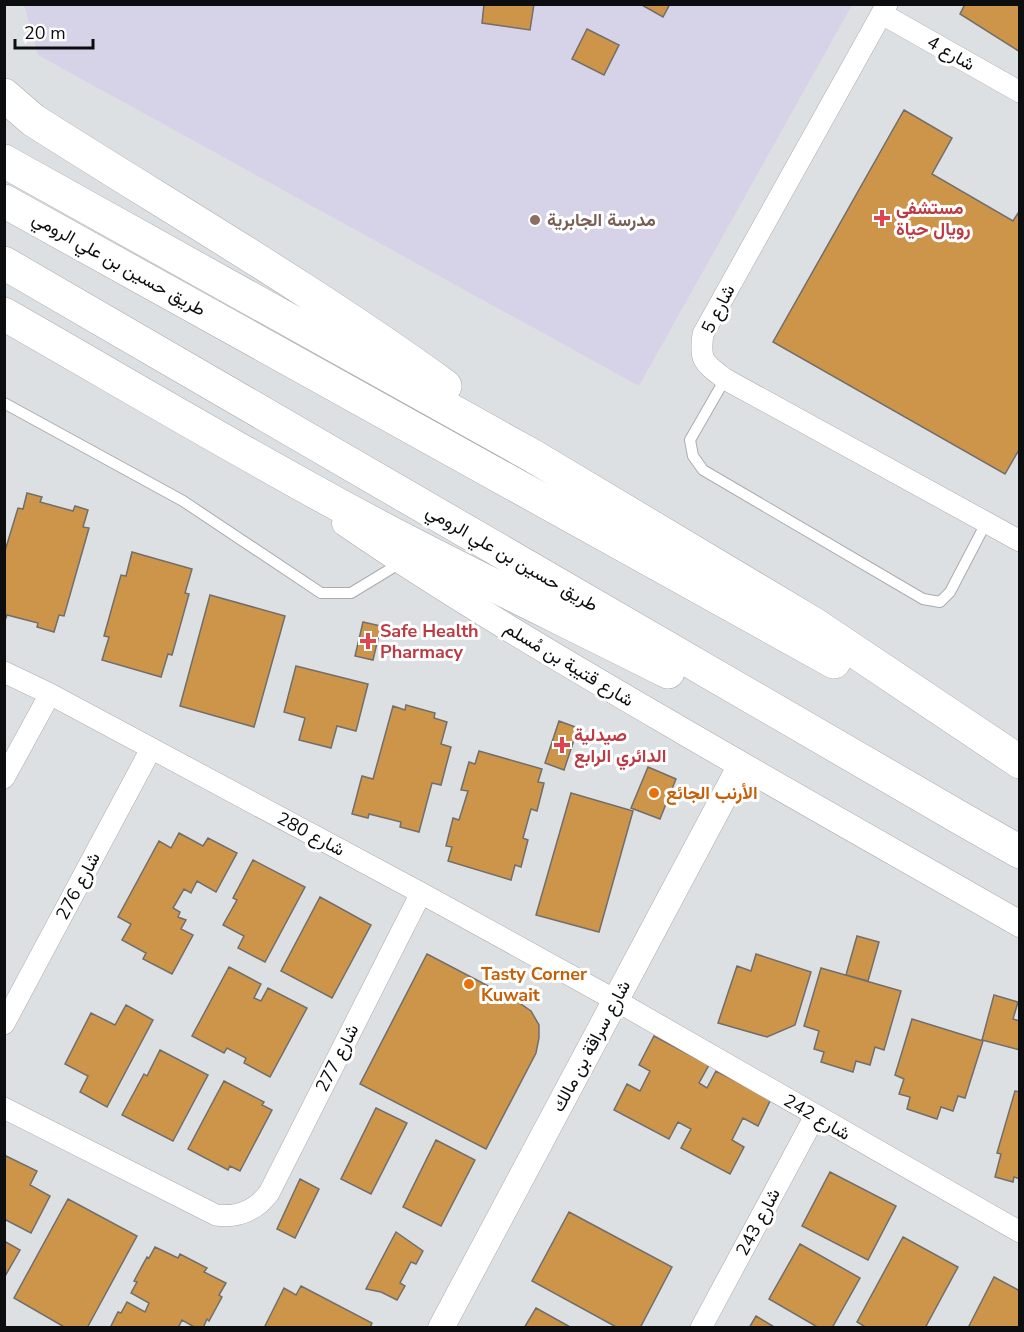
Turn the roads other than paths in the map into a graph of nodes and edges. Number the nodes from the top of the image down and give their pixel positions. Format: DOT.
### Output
graph roads {
  1 [pos="885,9"];
  2 [pos="1020,92"];
  3 [pos="4,95"];
  4 [pos="4,161"];
  5 [pos="5,201"];
  6 [pos="4,263"];
  7 [pos="4,314"];
  8 [pos="725,379"];
  9 [pos="4,403"];
  10 [pos="223,440"];
  11 [pos="533,456"];
  12 [pos="986,523"];
  13 [pos="1020,541"];
  14 [pos="402,562"];
  15 [pos="4,672"];
  16 [pos="50,694"];
  17 [pos="151,748"];
  18 [pos="1020,764"];
  19 [pos="741,765"];
  20 [pos="4,778"];
  21 [pos="962,819"];
  22 [pos="1020,852"];
  23 [pos="421,893"];
  24 [pos="1020,924"];
  25 [pos="615,1000"];
  26 [pos="4,1024"];
  27 [pos="4,1108"];
  28 [pos="815,1116"];
  29 [pos="1020,1232"];
  30 [pos="441,1328"];
  31 [pos="701,1328"];
  1 -- 2 [label="street, شارع 4"];
  1 -- 8 [label="street, شارع 5"];
  3 -- 11 [label="highway"];
  4 -- 11 [label="highway"];
  5 -- 18 [label="highway, طريق حسين بن علي الرومي"];
  6 -- 21 [label="highway, طريق حسين بن علي الرومي"];
  7 -- 10 [label="highway"];
  8 -- 12 [label="street, شارع 5"];
  8 -- 12 [label="lane"];
  9 -- 14 [label="lane"];
  10 -- 14 [label="street, شارع قتيبة بن مُسلم"];
  10 -- 21 [label="highway"];
  11 -- 18 [label="highway"];
  12 -- 13 [label="street, شارع 5"];
  14 -- 19 [label="street, شارع قتيبة بن مُسلم"];
  15 -- 16 [label="street, شارع 280"];
  16 -- 17 [label="street, شارع 280"];
  16 -- 20 [label="street"];
  17 -- 23 [label="street, شارع 280"];
  17 -- 26 [label="street, شارع 276"];
  19 -- 24 [label="street, شارع قتيبة بن مُسلم"];
  19 -- 25 [label="street, شارع سراقة بن مالك"];
  21 -- 22 [label="highway, طريق حسين بن علي الرومي"];
  23 -- 25 [label="street, شارع 280"];
  23 -- 27 [label="street, شارع 277"];
  25 -- 28 [label="street, شارع 242"];
  25 -- 30 [label="street, شارع سراقة بن مالك"];
  28 -- 29 [label="street, شارع 242"];
  28 -- 31 [label="street, شارع 243"];
}
